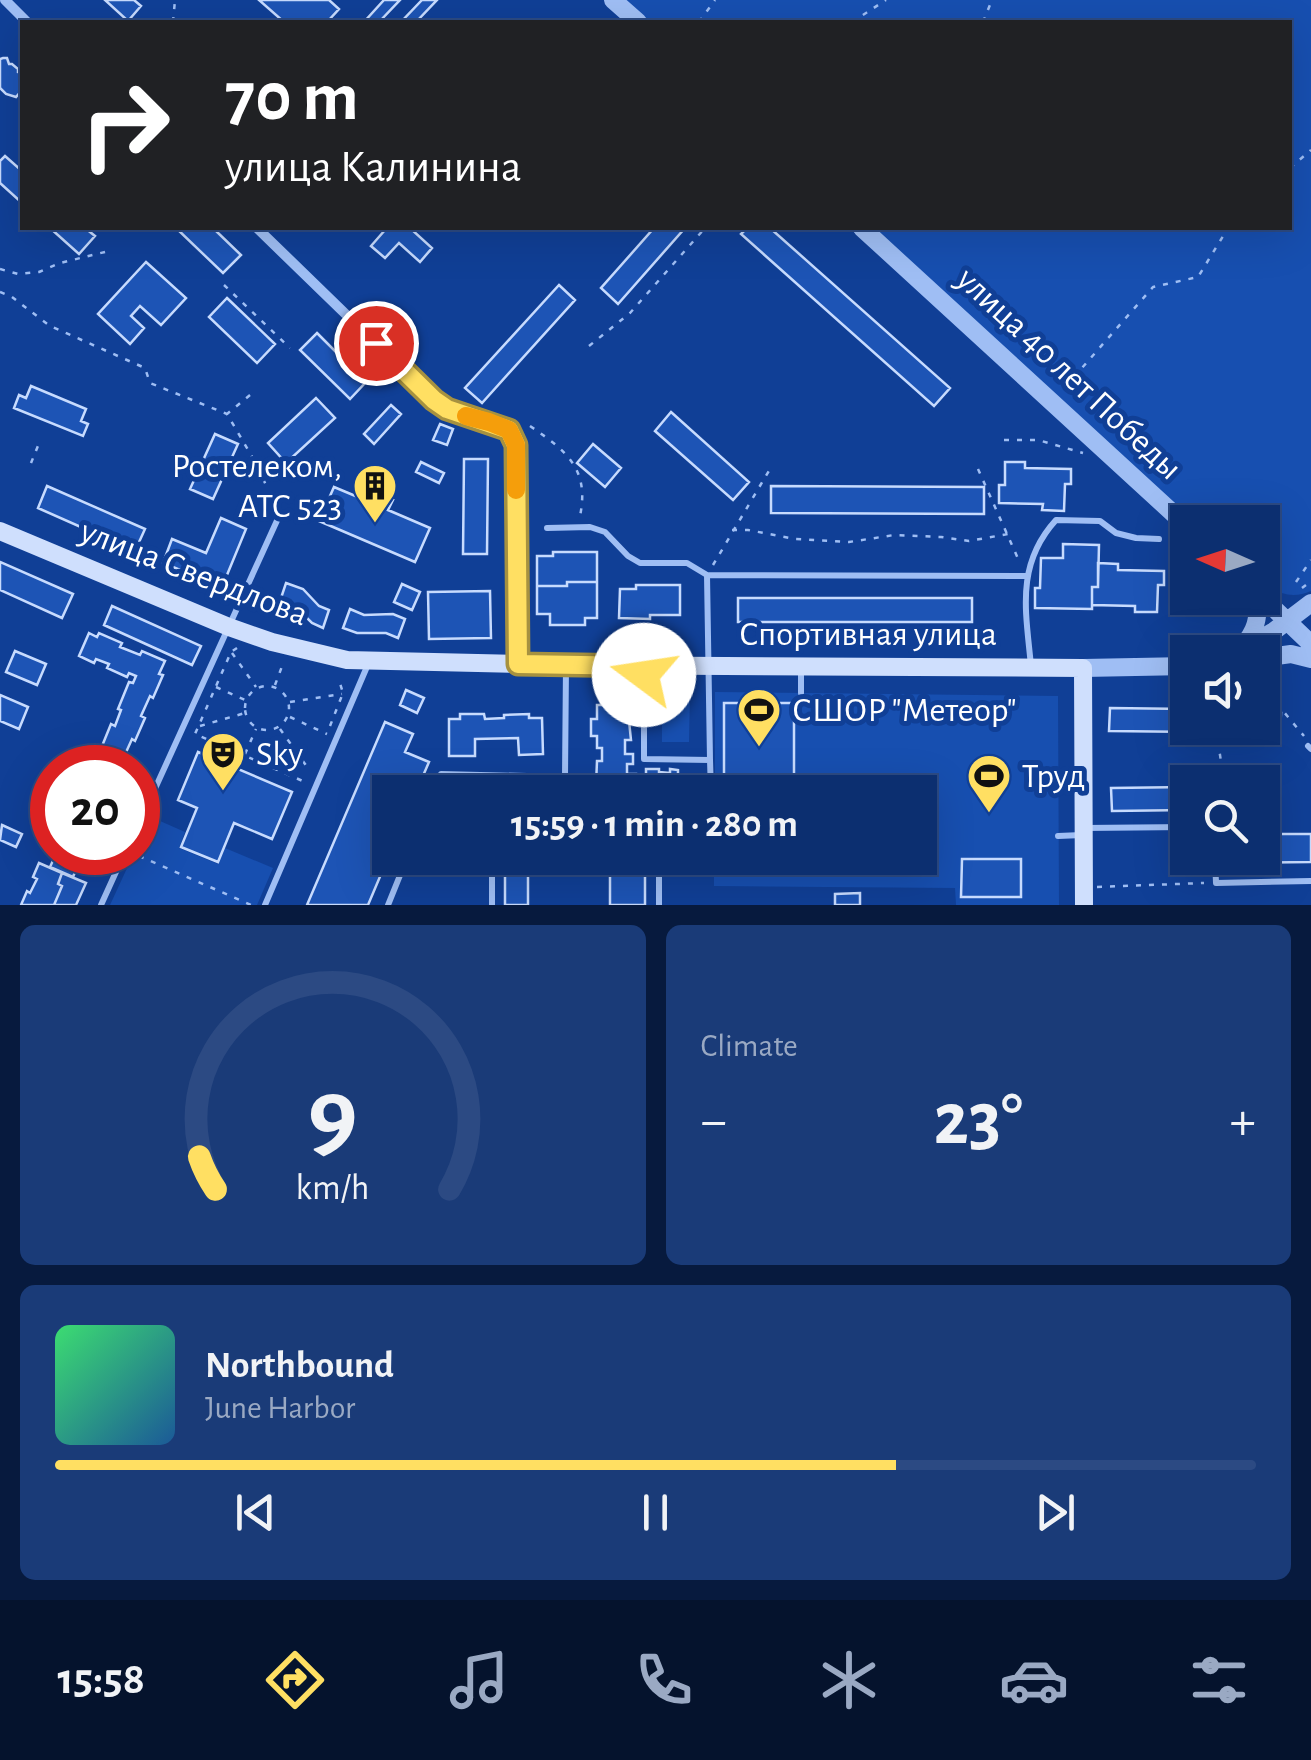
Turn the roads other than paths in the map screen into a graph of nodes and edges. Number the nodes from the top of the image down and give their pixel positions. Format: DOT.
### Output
graph roads {
  1 [pos="5,0"];
  2 [pos="614,0"];
  3 [pos="25,20"];
  4 [pos="636,20"];
  5 [pos="259,230"];
  6 [pos="864,230"];
  7 [pos="1170,510"];
  8 [pos="280,514"];
  9 [pos="546,528"];
  10 [pos="0,530"];
  11 [pos="1159,539"];
  12 [pos="707,575"];
  13 [pos="1026,576"];
  14 [pos="1308,596"];
  15 [pos="1280,600"];
  16 [pos="1280,614"];
  17 [pos="1288,621"];
  18 [pos="229,628"];
  19 [pos="1265,635"];
  20 [pos="1311,644"];
  21 [pos="1280,656"];
  22 [pos="1311,659"];
  23 [pos="369,662"];
  24 [pos="518,664"];
  25 [pos="566,665"];
  26 [pos="644,666"];
  27 [pos="709,666"];
  28 [pos="801,666"];
  29 [pos="1170,666"];
  30 [pos="1031,668"];
  31 [pos="1082,668"];
  32 [pos="801,693"];
  33 [pos="710,760"];
  34 [pos="441,775"];
  35 [pos="467,775"];
  36 [pos="565,775"];
  37 [pos="710,775"];
  38 [pos="160,778"];
  39 [pos="1170,827"];
  40 [pos="1084,832"];
  41 [pos="1058,836"];
  42 [pos="116,875"];
  43 [pos="400,875"];
  44 [pos="492,875"];
  45 [pos="659,875"];
  46 [pos="1216,875"];
  47 [pos="1311,881"];
  48 [pos="102,905"];
  49 [pos="265,905"];
  50 [pos="388,905"];
  51 [pos="492,905"];
  52 [pos="658,905"];
  53 [pos="1084,905"];
  1 -- 3 [label="street"];
  2 -- 4 [label="street"];
  5 -- 24 [label="street"];
  6 -- 7 [label="street, улица 40 лет Победы"];
  8 -- 18 [label="lane"];
  9 -- 12 [label="lane"];
  10 -- 18 [label="main road, улица Свердлова"];
  11 -- 13 [label="lane"];
  12 -- 13 [label="lane"];
  12 -- 27 [label="lane"];
  13 -- 30 [label="lane"];
  14 -- 15 [label="street"];
  14 -- 17 [label="street"];
  16 -- 17 [label="street"];
  17 -- 19 [label="street"];
  17 -- 20 [label="street"];
  18 -- 23 [label="main road, улица Свердлова"];
  18 -- 38 [label="lane"];
  21 -- 22 [label="street"];
  23 -- 24 [label="main road, Спортивная улица"];
  23 -- 49 [label="lane"];
  24 -- 25 [label="main road, Спортивная улица"];
  25 -- 26 [label="main road, Спортивная улица"];
  25 -- 36 [label="lane"];
  26 -- 27 [label="main road, Спортивная улица"];
  26 -- 33 [label="lane"];
  27 -- 28 [label="main road, Спортивная улица"];
  27 -- 33 [label="lane"];
  28 -- 30 [label="main road, Спортивная улица"];
  28 -- 32 [label="lane"];
  29 -- 31 [label="street, Спортивная улица"];
  30 -- 31 [label="main road, Спортивная улица"];
  31 -- 40 [label="main road"];
  33 -- 37 [label="lane"];
  34 -- 35 [label="lane"];
  39 -- 40 [label="lane"];
  40 -- 41 [label="lane"];
  40 -- 53 [label="main road"];
  42 -- 48 [label="lane"];
  43 -- 50 [label="lane"];
  44 -- 51 [label="lane"];
  45 -- 52 [label="lane"];
  46 -- 47 [label="lane"];
}
